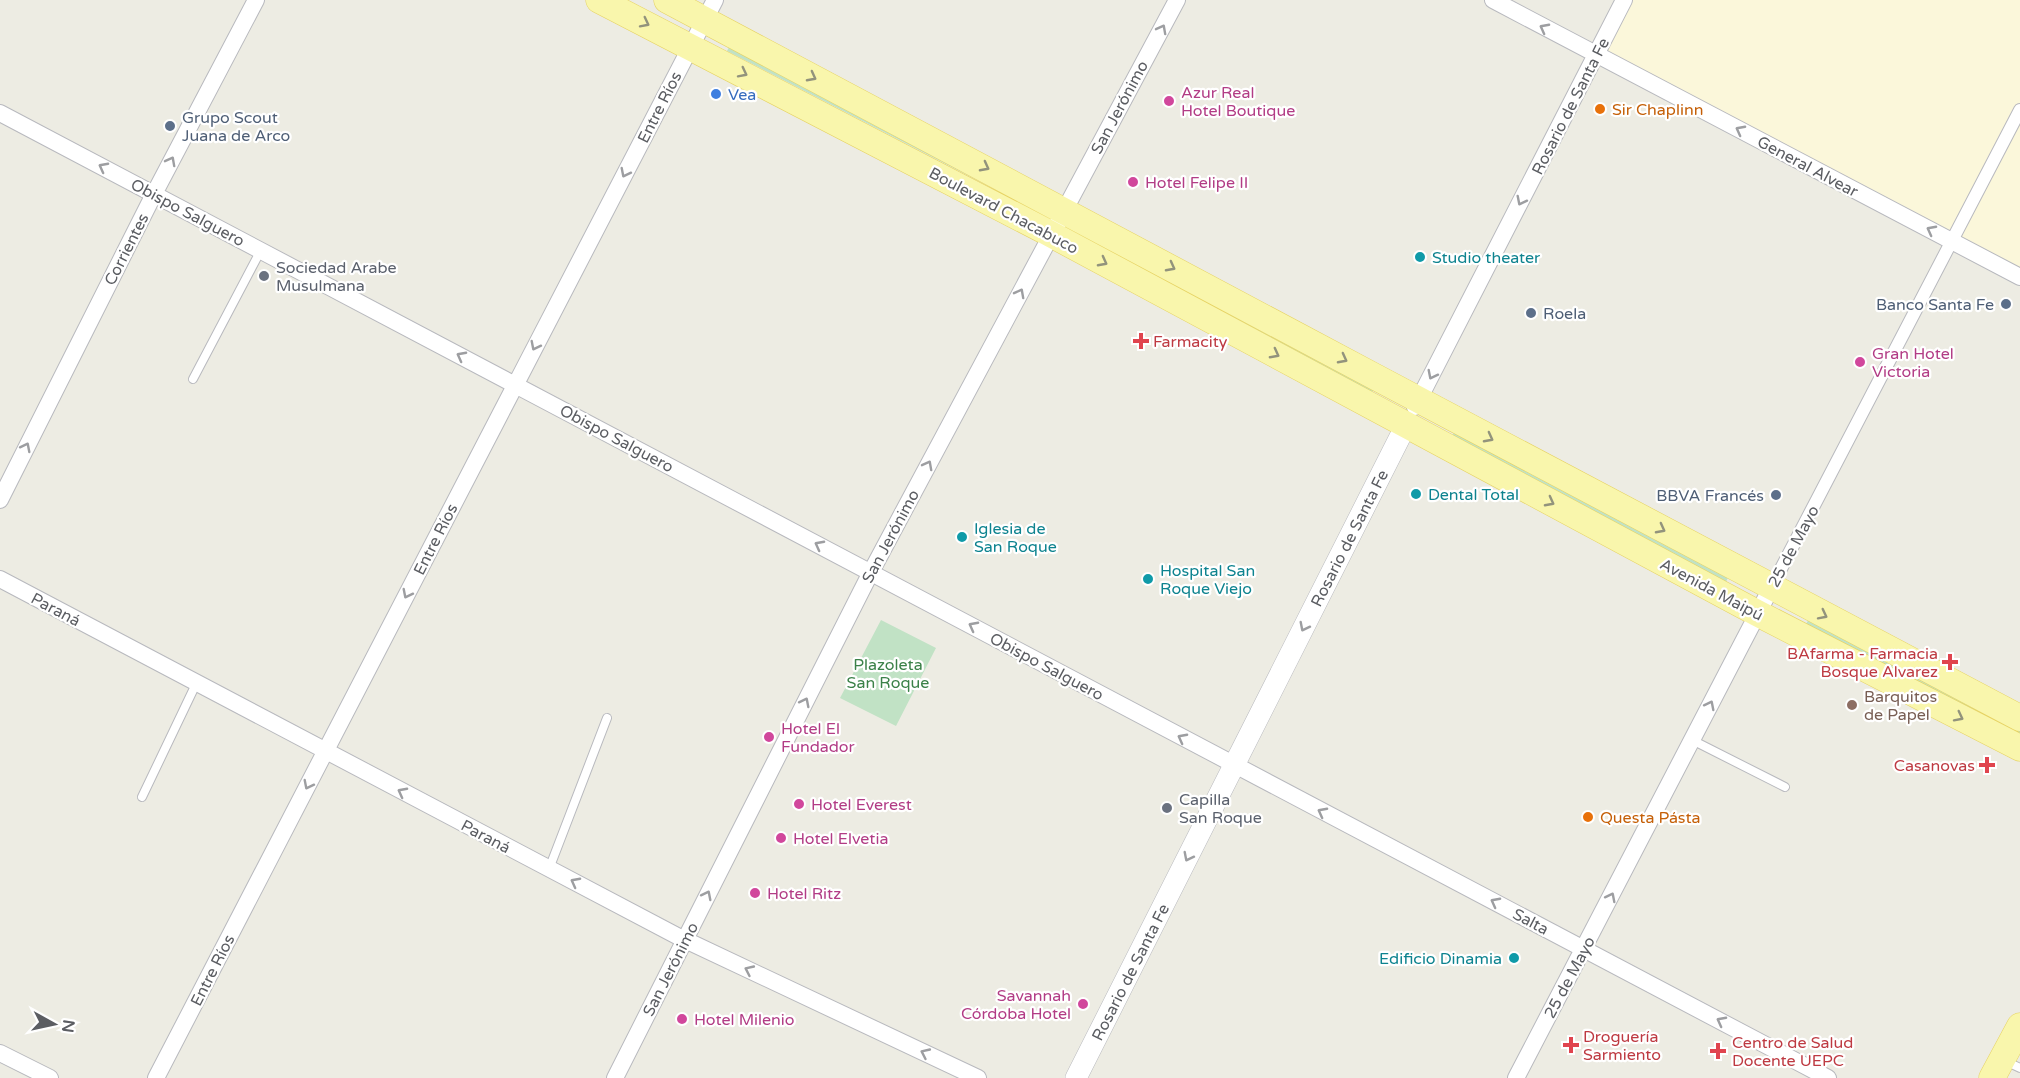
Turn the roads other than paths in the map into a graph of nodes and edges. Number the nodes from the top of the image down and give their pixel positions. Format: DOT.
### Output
graph roads {
  1 [pos="256,0"];
  2 [pos="599,0"];
  3 [pos="667,0"];
  4 [pos="1177,0"];
  5 [pos="1493,0"];
  6 [pos="1624,0"];
  7 [pos="710,10"];
  8 [pos="691,46"];
  9 [pos="1596,55"];
  10 [pos="2020,111"];
  11 [pos="0,113"];
  12 [pos="154,194"];
  13 [pos="1064,209"];
  14 [pos="1051,234"];
  15 [pos="1952,241"];
  16 [pos="261,250"];
  17 [pos="2020,277"];
  18 [pos="193,379"];
  19 [pos="516,385"];
  20 [pos="1419,400"];
  21 [pos="1406,425"];
  22 [pos="0,500"];
  23 [pos="871,572"];
  24 [pos="0,579"];
  25 [pos="1771,588"];
  26 [pos="1757,613"];
  27 [pos="196,684"];
  28 [pos="607,718"];
  29 [pos="2020,718"];
  30 [pos="1692,740"];
  31 [pos="2020,748"];
  32 [pos="325,752"];
  33 [pos="1234,766"];
  34 [pos="1785,787"];
  35 [pos="142,797"];
  36 [pos="549,869"];
  37 [pos="685,940"];
  38 [pos="1584,949"];
  39 [pos="2020,1026"];
  40 [pos="0,1053"];
  41 [pos="2004,1068"];
  42 [pos="50,1078"];
  43 [pos="156,1078"];
  44 [pos="615,1078"];
  45 [pos="978,1078"];
  46 [pos="1076,1078"];
  47 [pos="1516,1078"];
  48 [pos="1828,1078"];
  12 -- 1 [label="street, Corrientes, one-way"];
  2 -- 8 [label="main road, Boulevard Chacabuco, one-way"];
  3 -- 7 [label="main road, Boulevard Chacabuco"];
  13 -- 4 [label="street, San Jerónimo, one-way"];
  9 -- 5 [label="street, General Alvear, one-way"];
  6 -- 9 [label="street, Rosario de Santa Fe"];
  7 -- 8 [label="street, Entre Ríos"];
  7 -- 13 [label="main road, Boulevard Chacabuco, one-way"];
  8 -- 14 [label="main road, Boulevard Chacabuco, one-way"];
  8 -- 19 [label="street, Entre Ríos, one-way"];
  15 -- 9 [label="street, General Alvear, one-way"];
  9 -- 20 [label="street, Rosario de Santa Fe, one-way"];
  10 -- 15 [label="street, 25 de Mayo"];
  12 -- 11 [label="street, Obispo Salguero, one-way"];
  12 -- 16 [label="street, Obispo Salguero"];
  22 -- 12 [label="street, Corrientes, one-way"];
  13 -- 14 [label="street, San Jerónimo"];
  13 -- 20 [label="main road, Boulevard Chacabuco, one-way"];
  14 -- 21 [label="main road, Boulevard Chacabuco, one-way"];
  23 -- 14 [label="street, San Jerónimo, one-way"];
  15 -- 17 [label="street, General Alvear"];
  15 -- 25 [label="street, 25 de Mayo"];
  16 -- 18 [label="lane"];
  19 -- 16 [label="street, Obispo Salguero, one-way"];
  23 -- 19 [label="street, Obispo Salguero, one-way"];
  19 -- 32 [label="street, Entre Ríos, one-way"];
  20 -- 21 [label="street, Rosario de Santa Fe"];
  20 -- 25 [label="main road, Avenida Maipú, one-way"];
  21 -- 26 [label="main road, Avenida Maipú, one-way"];
  21 -- 33 [label="street, Rosario de Santa Fe, one-way"];
  33 -- 23 [label="street, Obispo Salguero, one-way"];
  37 -- 23 [label="street, San Jerónimo, one-way"];
  24 -- 27 [label="street, Paraná"];
  25 -- 26 [label="street, 25 de Mayo"];
  25 -- 29 [label="main road, Avenida Maipú, one-way"];
  30 -- 26 [label="street, 25 de Mayo, one-way"];
  26 -- 31 [label="main road, Avenida Maipú, one-way"];
  27 -- 32 [label="street, Paraná"];
  27 -- 35 [label="lane"];
  28 -- 36 [label="lane"];
  30 -- 34 [label="lane"];
  38 -- 30 [label="street, 25 de Mayo, one-way"];
  36 -- 32 [label="street, Paraná, one-way"];
  32 -- 43 [label="street, Entre Ríos, one-way"];
  38 -- 33 [label="street, Salta, one-way"];
  33 -- 46 [label="street, Rosario de Santa Fe, one-way"];
  37 -- 36 [label="street, Paraná, one-way"];
  37 -- 44 [label="street, San Jerónimo"];
  45 -- 37 [label="street, Paraná, one-way"];
  38 -- 47 [label="street, 25 de Mayo"];
  48 -- 38 [label="street, Salta, one-way"];
  39 -- 41 [label="main road"];
  40 -- 42 [label="street"];
}
